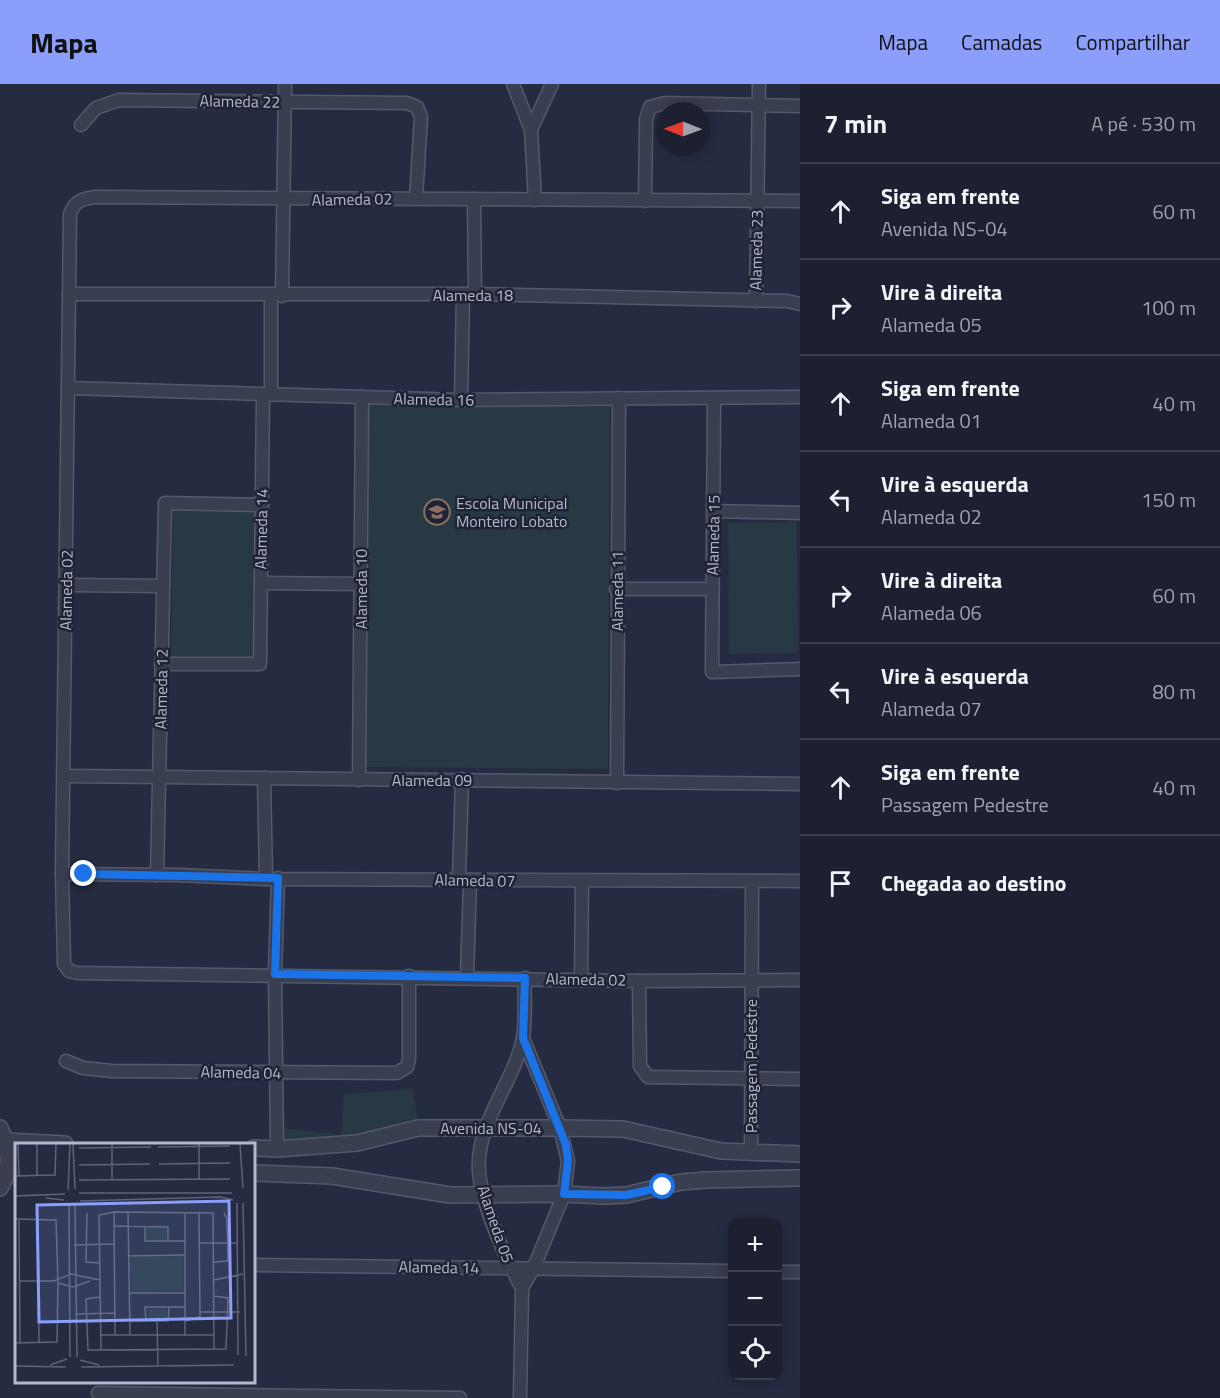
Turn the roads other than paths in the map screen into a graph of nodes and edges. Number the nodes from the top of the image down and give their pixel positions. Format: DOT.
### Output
graph roads {
  1 [pos="285,84"];
  2 [pos="513,84"];
  3 [pos="552,84"];
  4 [pos="759,84"];
  5 [pos="285,102"];
  6 [pos="758,105"];
  7 [pos="800,106"];
  8 [pos="81,124"];
  9 [pos="531,130"];
  10 [pos="416,198"];
  11 [pos="283,200"];
  12 [pos="474,200"];
  13 [pos="535,200"];
  14 [pos="757,200"];
  15 [pos="645,201"];
  16 [pos="800,201"];
  17 [pos="69,294"];
  18 [pos="469,294"];
  19 [pos="276,296"];
  20 [pos="756,301"];
  21 [pos="800,304"];
  22 [pos="68,388"];
  23 [pos="267,395"];
  24 [pos="362,397"];
  25 [pos="800,397"];
  26 [pos="619,398"];
  27 [pos="714,398"];
  28 [pos="461,400"];
  29 [pos="262,505"];
  30 [pos="714,511"];
  31 [pos="800,513"];
  32 [pos="261,584"];
  33 [pos="362,584"];
  34 [pos="67,585"];
  35 [pos="163,586"];
  36 [pos="616,589"];
  37 [pos="711,589"];
  38 [pos="162,664"];
  39 [pos="800,669"];
  40 [pos="63,776"];
  41 [pos="159,776"];
  42 [pos="264,778"];
  43 [pos="462,779"];
  44 [pos="359,780"];
  45 [pos="616,783"];
  46 [pos="800,784"];
  47 [pos="62,874"];
  48 [pos="154,875"];
  49 [pos="272,879"];
  50 [pos="465,880"];
  51 [pos="800,880"];
  52 [pos="582,882"];
  53 [pos="752,882"];
  54 [pos="275,974"];
  55 [pos="410,976"];
  56 [pos="467,977"];
  57 [pos="525,978"];
  58 [pos="581,978"];
  59 [pos="750,979"];
  60 [pos="800,980"];
  61 [pos="639,981"];
  62 [pos="523,1038"];
  63 [pos="66,1061"];
  64 [pos="276,1073"];
  65 [pos="751,1079"];
  66 [pos="800,1079"];
  67 [pos="487,1128"];
  68 [pos="560,1128"];
  69 [pos="3,1135"];
  70 [pos="58,1143"];
  71 [pos="255,1148"];
  72 [pos="277,1149"];
  73 [pos="751,1153"];
  74 [pos="800,1154"];
  75 [pos="255,1173"];
  76 [pos="800,1178"];
  77 [pos="6,1182"];
  78 [pos="483,1194"];
  79 [pos="564,1194"];
  80 [pos="255,1265"];
  81 [pos="534,1267"];
  82 [pos="510,1268"];
  83 [pos="728,1271"];
  84 [pos="782,1272"];
  85 [pos="800,1272"];
  86 [pos="522,1288"];
  87 [pos="98,1391"];
  88 [pos="460,1398"];
  89 [pos="520,1398"];
  1 -- 5 [label="street"];
  2 -- 9 [label="street"];
  3 -- 9 [label="street"];
  4 -- 6 [label="street"];
  5 -- 8 [label="street, Alameda 22"];
  5 -- 10 [label="street, Alameda 22"];
  5 -- 11 [label="street"];
  6 -- 7 [label="street"];
  6 -- 14 [label="street"];
  6 -- 15 [label="street"];
  9 -- 13 [label="street"];
  10 -- 11 [label="street, Alameda 02"];
  10 -- 12 [label="street, Alameda 02"];
  11 -- 17 [label="street, Alameda 02"];
  11 -- 19 [label="street"];
  12 -- 13 [label="street, Alameda 02"];
  12 -- 18 [label="street"];
  13 -- 15 [label="street, Alameda 02"];
  14 -- 15 [label="street, Alameda 02"];
  14 -- 16 [label="street, Alameda 02"];
  14 -- 20 [label="street, Alameda 23"];
  17 -- 19 [label="street, Alameda 18"];
  17 -- 22 [label="street, Alameda 02"];
  18 -- 19 [label="street, Alameda 18"];
  18 -- 20 [label="street, Alameda 18"];
  18 -- 28 [label="street"];
  19 -- 23 [label="street"];
  20 -- 21 [label="street, Alameda 18"];
  22 -- 23 [label="street, Alameda 16"];
  22 -- 34 [label="street, Alameda 02"];
  23 -- 24 [label="street, Alameda 16"];
  23 -- 29 [label="street, Alameda 14"];
  24 -- 28 [label="street, Alameda 16"];
  24 -- 33 [label="street, Alameda 10"];
  25 -- 27 [label="street, Alameda 16"];
  26 -- 27 [label="street, Alameda 16"];
  26 -- 28 [label="street, Alameda 16"];
  26 -- 36 [label="street, Alameda 11"];
  27 -- 30 [label="street, Alameda 15"];
  29 -- 32 [label="street, Alameda 14"];
  29 -- 35 [label="street, Alameda 12"];
  30 -- 31 [label="street"];
  30 -- 37 [label="street, Alameda 15"];
  32 -- 33 [label="street"];
  32 -- 38 [label="street, Alameda 14"];
  33 -- 44 [label="street, Alameda 10"];
  34 -- 35 [label="street"];
  34 -- 40 [label="street, Alameda 02"];
  35 -- 38 [label="street, Alameda 12"];
  36 -- 37 [label="street"];
  36 -- 45 [label="street, Alameda 11"];
  37 -- 39 [label="street, Alameda 15"];
  38 -- 41 [label="street, Alameda 12"];
  40 -- 41 [label="street, Alameda 09"];
  40 -- 47 [label="street, Alameda 02"];
  41 -- 42 [label="street, Alameda 09"];
  41 -- 48 [label="street, Alameda 12"];
  42 -- 44 [label="street, Alameda 09"];
  42 -- 49 [label="street"];
  43 -- 44 [label="street, Alameda 09"];
  43 -- 45 [label="street, Alameda 09"];
  43 -- 50 [label="street"];
  45 -- 46 [label="street, Alameda 09"];
  47 -- 48 [label="street"];
  47 -- 54 [label="street, Alameda 02"];
  48 -- 49 [label="street, Alameda 07"];
  49 -- 50 [label="street, Alameda 07"];
  49 -- 54 [label="street"];
  50 -- 52 [label="street, Alameda 07"];
  50 -- 56 [label="street"];
  51 -- 53 [label="street, Alameda 07"];
  52 -- 53 [label="street, Alameda 07"];
  52 -- 58 [label="street"];
  53 -- 59 [label="street"];
  54 -- 55 [label="street, Alameda 02"];
  54 -- 64 [label="street"];
  55 -- 56 [label="street, Alameda 02"];
  55 -- 64 [label="street, Alameda 04"];
  56 -- 57 [label="street, Alameda 02"];
  57 -- 58 [label="street, Alameda 02"];
  57 -- 62 [label="street"];
  58 -- 61 [label="street, Alameda 02"];
  59 -- 60 [label="street, Alameda 02"];
  59 -- 61 [label="street, Alameda 02"];
  59 -- 65 [label="street, Passagem Pedestre"];
  61 -- 65 [label="street"];
  62 -- 67 [label="street, Alameda 05"];
  62 -- 68 [label="street, Alameda 05"];
  63 -- 64 [label="street, Alameda 04"];
  64 -- 72 [label="street"];
  65 -- 66 [label="street"];
  65 -- 73 [label="street, Passagem Pedestre"];
  67 -- 68 [label="street, Avenida NS-04"];
  67 -- 72 [label="street, Avenida NS-04"];
  67 -- 78 [label="street, Alameda 05"];
  68 -- 73 [label="street, Avenida NS-04"];
  68 -- 79 [label="street, Alameda 05"];
  69 -- 70 [label="street"];
  69 -- 77 [label="street"];
  71 -- 72 [label="street, Avenida NS-04"];
  73 -- 74 [label="street, Avenida NS-04"];
  75 -- 78 [label="street"];
  76 -- 79 [label="street"];
  78 -- 79 [label="street"];
  78 -- 82 [label="street, Alameda 05"];
  79 -- 81 [label="street, Alameda 05"];
  80 -- 82 [label="street, Alameda 14"];
  81 -- 82 [label="street, Alameda 14"];
  81 -- 83 [label="street, Alameda 14"];
  81 -- 86 [label="street, Alameda 05"];
  82 -- 86 [label="street, Alameda 05"];
  84 -- 85 [label="street"];
  86 -- 89 [label="street, Alameda 05"];
  87 -- 88 [label="street"];
}
